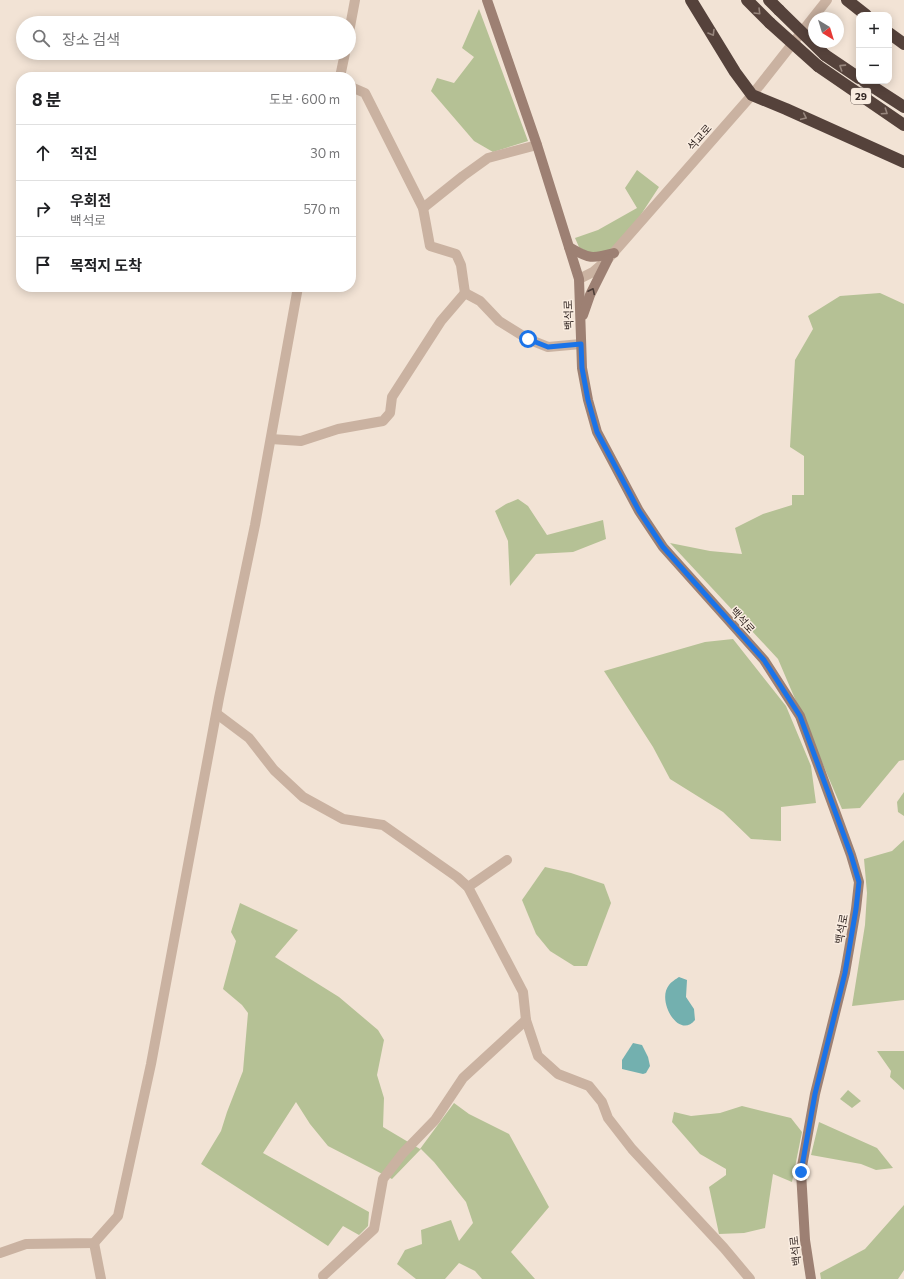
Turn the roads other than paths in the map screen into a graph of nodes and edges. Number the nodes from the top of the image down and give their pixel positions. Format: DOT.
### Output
graph roads {
  1 [pos="355,0"];
  2 [pos="487,0"];
  3 [pos="691,0"];
  4 [pos="747,0"];
  5 [pos="769,0"];
  6 [pos="827,0"];
  7 [pos="847,0"];
  8 [pos="861,0"];
  9 [pos="863,12"];
  10 [pos="865,12"];
  11 [pos="352,16"];
  12 [pos="892,35"];
  13 [pos="904,44"];
  14 [pos="344,60"];
  15 [pos="341,72"];
  16 [pos="856,76"];
  17 [pos="869,84"];
  18 [pos="356,88"];
  19 [pos="752,95"];
  20 [pos="904,107"];
  21 [pos="904,125"];
  22 [pos="537,145"];
  23 [pos="904,162"];
  24 [pos="423,208"];
  25 [pos="569,247"];
  26 [pos="611,256"];
  27 [pos="579,279"];
  28 [pos="297,292"];
  29 [pos="465,293"];
  30 [pos="581,324"];
  31 [pos="581,344"];
  32 [pos="270,439"];
  33 [pos="217,714"];
  34 [pos="507,860"];
  35 [pos="468,887"];
  36 [pos="526,1020"];
  37 [pos="94,1243"];
  38 [pos="0,1253"];
  39 [pos="324,1278"];
  40 [pos="101,1279"];
  41 [pos="750,1279"];
  42 [pos="810,1279"];
  1 -- 11 [label="street"];
  2 -- 22 [label="street, 백석로"];
  3 -- 19 [label="highway, one-way"];
  4 -- 21 [label="highway, 29, one-way, bridge"];
  16 -- 5 [label="highway, 29, one-way, bridge"];
  6 -- 19 [label="street, 석교로"];
  7 -- 9 [label="highway"];
  8 -- 10 [label="highway"];
  12 -- 13 [label="highway"];
  14 -- 15 [label="street"];
  17 -- 20 [label="highway, 29"];
  18 -- 24 [label="street"];
  19 -- 23 [label="highway, one-way"];
  19 -- 26 [label="street, 석교로"];
  22 -- 24 [label="street"];
  22 -- 25 [label="street, 백석로"];
  24 -- 29 [label="street"];
  25 -- 26 [label="street"];
  25 -- 27 [label="street, 백석로"];
  26 -- 27 [label="street, 석교로"];
  30 -- 26 [label="street, one-way"];
  27 -- 30 [label="street, 백석로"];
  28 -- 32 [label="street"];
  29 -- 31 [label="street"];
  29 -- 32 [label="street"];
  30 -- 31 [label="street, 백석로"];
  31 -- 42 [label="street, 백석로"];
  32 -- 33 [label="street"];
  33 -- 35 [label="street"];
  33 -- 37 [label="street"];
  34 -- 35 [label="street"];
  35 -- 36 [label="street"];
  36 -- 39 [label="street"];
  36 -- 41 [label="street"];
  37 -- 38 [label="street"];
  37 -- 40 [label="street"];
}
